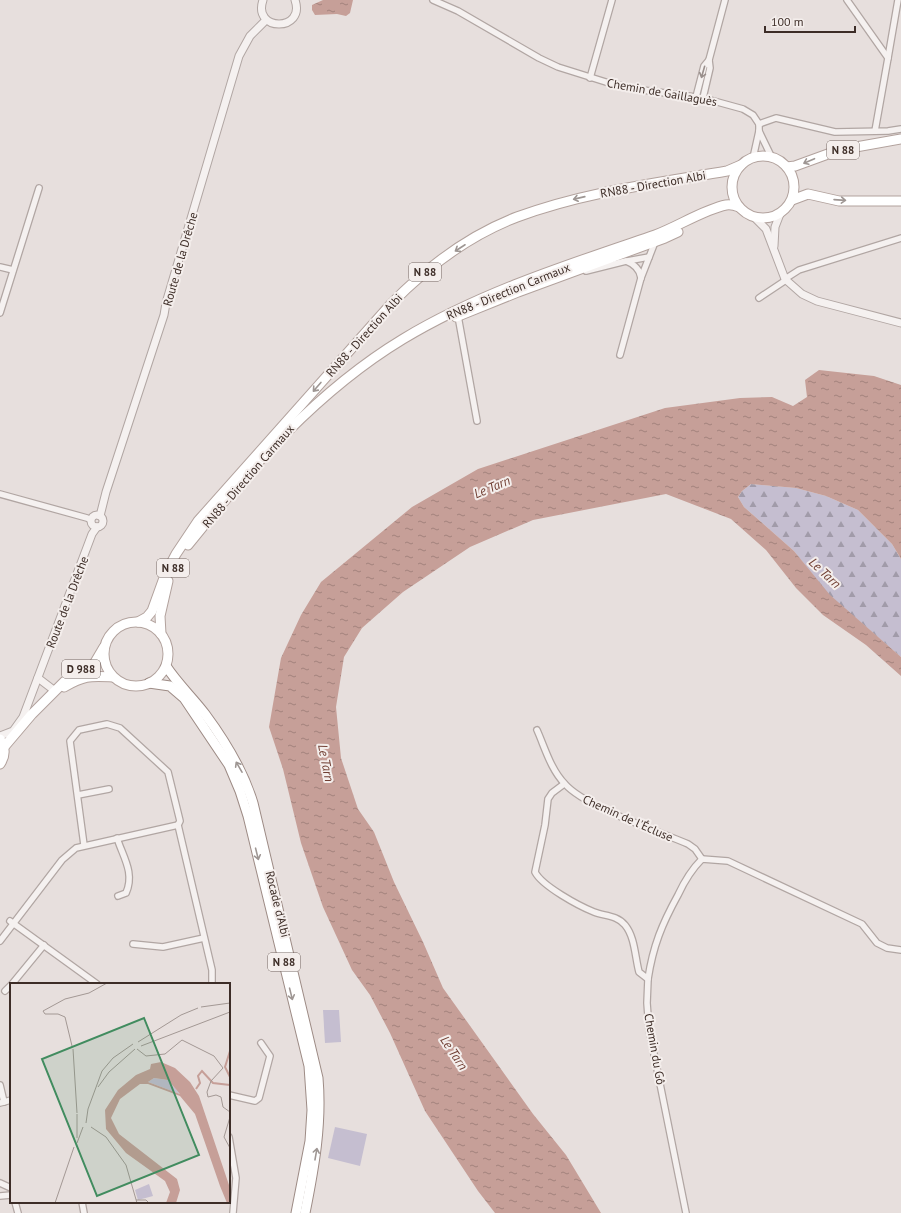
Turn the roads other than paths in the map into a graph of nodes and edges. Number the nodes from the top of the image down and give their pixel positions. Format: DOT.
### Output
graph roads {
  1 [pos="262,0"];
  2 [pos="294,0"];
  3 [pos="433,0"];
  4 [pos="612,0"];
  5 [pos="725,0"];
  6 [pos="847,0"];
  7 [pos="898,0"];
  8 [pos="266,20"];
  9 [pos="888,58"];
  10 [pos="709,60"];
  11 [pos="590,78"];
  12 [pos="696,97"];
  13 [pos="703,98"];
  14 [pos="759,124"];
  15 [pos="901,128"];
  16 [pos="759,131"];
  17 [pos="875,131"];
  18 [pos="901,139"];
  19 [pos="753,158"];
  20 [pos="772,158"];
  21 [pos="741,165"];
  22 [pos="786,167"];
  23 [pos="39,188"];
  24 [pos="792,200"];
  25 [pos="901,201"];
  26 [pos="739,207"];
  27 [pos="710,211"];
  28 [pos="780,214"];
  29 [pos="755,218"];
  30 [pos="901,238"];
  31 [pos="655,242"];
  32 [pos="774,248"];
  33 [pos="649,257"];
  34 [pos="626,261"];
  35 [pos="0,267"];
  36 [pos="13,270"];
  37 [pos="641,278"];
  38 [pos="786,279"];
  39 [pos="538,284"];
  40 [pos="759,298"];
  41 [pos="0,313"];
  42 [pos="458,316"];
  43 [pos="901,323"];
  44 [pos="620,355"];
  45 [pos="476,421"];
  46 [pos="282,436"];
  47 [pos="0,494"];
  48 [pos="99,515"];
  49 [pos="91,520"];
  50 [pos="97,527"];
  51 [pos="138,622"];
  52 [pos="161,634"];
  53 [pos="105,646"];
  54 [pos="166,666"];
  55 [pos="113,677"];
  56 [pos="38,678"];
  57 [pos="149,683"];
  58 [pos="55,691"];
  59 [pos="537,730"];
  60 [pos="1,741"];
  61 [pos="0,764"];
  62 [pos="564,784"];
  63 [pos="110,789"];
  64 [pos="78,795"];
  65 [pos="178,825"];
  66 [pos="117,838"];
  67 [pos="84,845"];
  68 [pos="702,859"];
  69 [pos="118,896"];
  70 [pos="12,922"];
  71 [pos="204,938"];
  72 [pos="0,942"];
  73 [pos="44,944"];
  74 [pos="132,944"];
  75 [pos="901,950"];
  76 [pos="648,979"];
  77 [pos="12,983"];
  78 [pos="96,983"];
  79 [pos="212,983"];
  80 [pos="10,985"];
  81 [pos="5,992"];
  82 [pos="261,1043"];
  83 [pos="0,1085"];
  84 [pos="230,1094"];
  85 [pos="2,1102"];
  86 [pos="230,1143"];
  87 [pos="0,1183"];
  88 [pos="10,1188"];
  89 [pos="10,1195"];
  90 [pos="0,1196"];
  91 [pos="15,1203"];
  92 [pos="82,1203"];
  93 [pos="18,1213"];
  94 [pos="84,1213"];
  95 [pos="233,1213"];
  96 [pos="296,1213"];
  97 [pos="304,1213"];
  98 [pos="686,1213"];
  1 -- 8 [label="street"];
  2 -- 8 [label="street"];
  3 -- 11 [label="street, Chemin de Gaillaguès"];
  4 -- 11 [label="street"];
  5 -- 10 [label="street"];
  6 -- 9 [label="street"];
  7 -- 9 [label="street"];
  8 -- 48 [label="street, Route de la Drêche"];
  9 -- 17 [label="street"];
  10 -- 12 [label="street, one-way"];
  10 -- 13 [label="street"];
  11 -- 12 [label="street, Chemin de Gaillaguès"];
  12 -- 13 [label="street, Chemin de Gaillaguès"];
  13 -- 14 [label="street, Chemin de Gaillaguès"];
  14 -- 16 [label="street"];
  14 -- 17 [label="street"];
  15 -- 17 [label="street"];
  16 -- 19 [label="street"];
  16 -- 20 [label="street"];
  18 -- 22 [label="main road, N 88, one-way"];
  19 -- 20 [label="main road"];
  19 -- 21 [label="main road"];
  20 -- 22 [label="main road"];
  21 -- 26 [label="main road"];
  21 -- 51 [label="main road, RN88 - Direction Albi / N 88, one-way"];
  22 -- 24 [label="main road"];
  23 -- 36 [label="street"];
  24 -- 25 [label="main road, one-way"];
  24 -- 28 [label="main road"];
  26 -- 27 [label="main road, RN88 - Direction Carmaux / N 88"];
  26 -- 29 [label="main road"];
  27 -- 31 [label="main road"];
  27 -- 46 [label="main road, RN88 - Direction Carmaux / N 88"];
  28 -- 29 [label="main road"];
  28 -- 32 [label="street"];
  29 -- 32 [label="street"];
  30 -- 38 [label="street"];
  31 -- 33 [label="street"];
  31 -- 39 [label="main road"];
  32 -- 38 [label="street"];
  33 -- 34 [label="street"];
  33 -- 37 [label="street"];
  34 -- 37 [label="street"];
  34 -- 39 [label="street"];
  35 -- 36 [label="street"];
  36 -- 41 [label="street"];
  37 -- 44 [label="street"];
  38 -- 40 [label="street"];
  38 -- 43 [label="street"];
  39 -- 42 [label="main road"];
  42 -- 45 [label="street"];
  42 -- 46 [label="main road"];
  46 -- 52 [label="main road, RN88 - Direction Carmaux / N 88"];
  47 -- 49 [label="street"];
  48 -- 49 [label="street"];
  48 -- 50 [label="street"];
  49 -- 50 [label="street"];
  50 -- 56 [label="street, Route de la Drêche"];
  51 -- 52 [label="main road"];
  51 -- 53 [label="main road"];
  52 -- 54 [label="main road"];
  53 -- 55 [label="main road"];
  53 -- 58 [label="main road, D 988"];
  54 -- 57 [label="main road"];
  97 -- 54 [label="main road, Rocade d'Albi / N 88, one-way"];
  55 -- 57 [label="main road"];
  55 -- 58 [label="main road, D 988"];
  56 -- 58 [label="street"];
  56 -- 60 [label="street, Route de la Drêche"];
  57 -- 96 [label="main road, Rocade d'Albi / N 88, one-way"];
  58 -- 60 [label="main road"];
  59 -- 62 [label="street, Chemin de l'Écluse"];
  60 -- 61 [label="main road"];
  62 -- 68 [label="street, Chemin de l'Écluse"];
  62 -- 76 [label="street"];
  63 -- 64 [label="street"];
  64 -- 65 [label="street"];
  64 -- 67 [label="street"];
  65 -- 66 [label="street"];
  65 -- 71 [label="street"];
  66 -- 67 [label="street"];
  66 -- 69 [label="street"];
  67 -- 70 [label="street"];
  68 -- 75 [label="street"];
  68 -- 76 [label="street, Chemin du Gô"];
  70 -- 72 [label="street"];
  70 -- 73 [label="street"];
  71 -- 74 [label="street"];
  71 -- 79 [label="street"];
  73 -- 77 [label="street"];
  73 -- 78 [label="street"];
  76 -- 98 [label="street, Chemin du Gô"];
  80 -- 81 [label="street"];
  82 -- 84 [label="street"];
  83 -- 85 [label="street"];
  86 -- 95 [label="street"];
  87 -- 88 [label="street"];
  89 -- 90 [label="street"];
  91 -- 93 [label="street"];
  92 -- 94 [label="street"];
}
